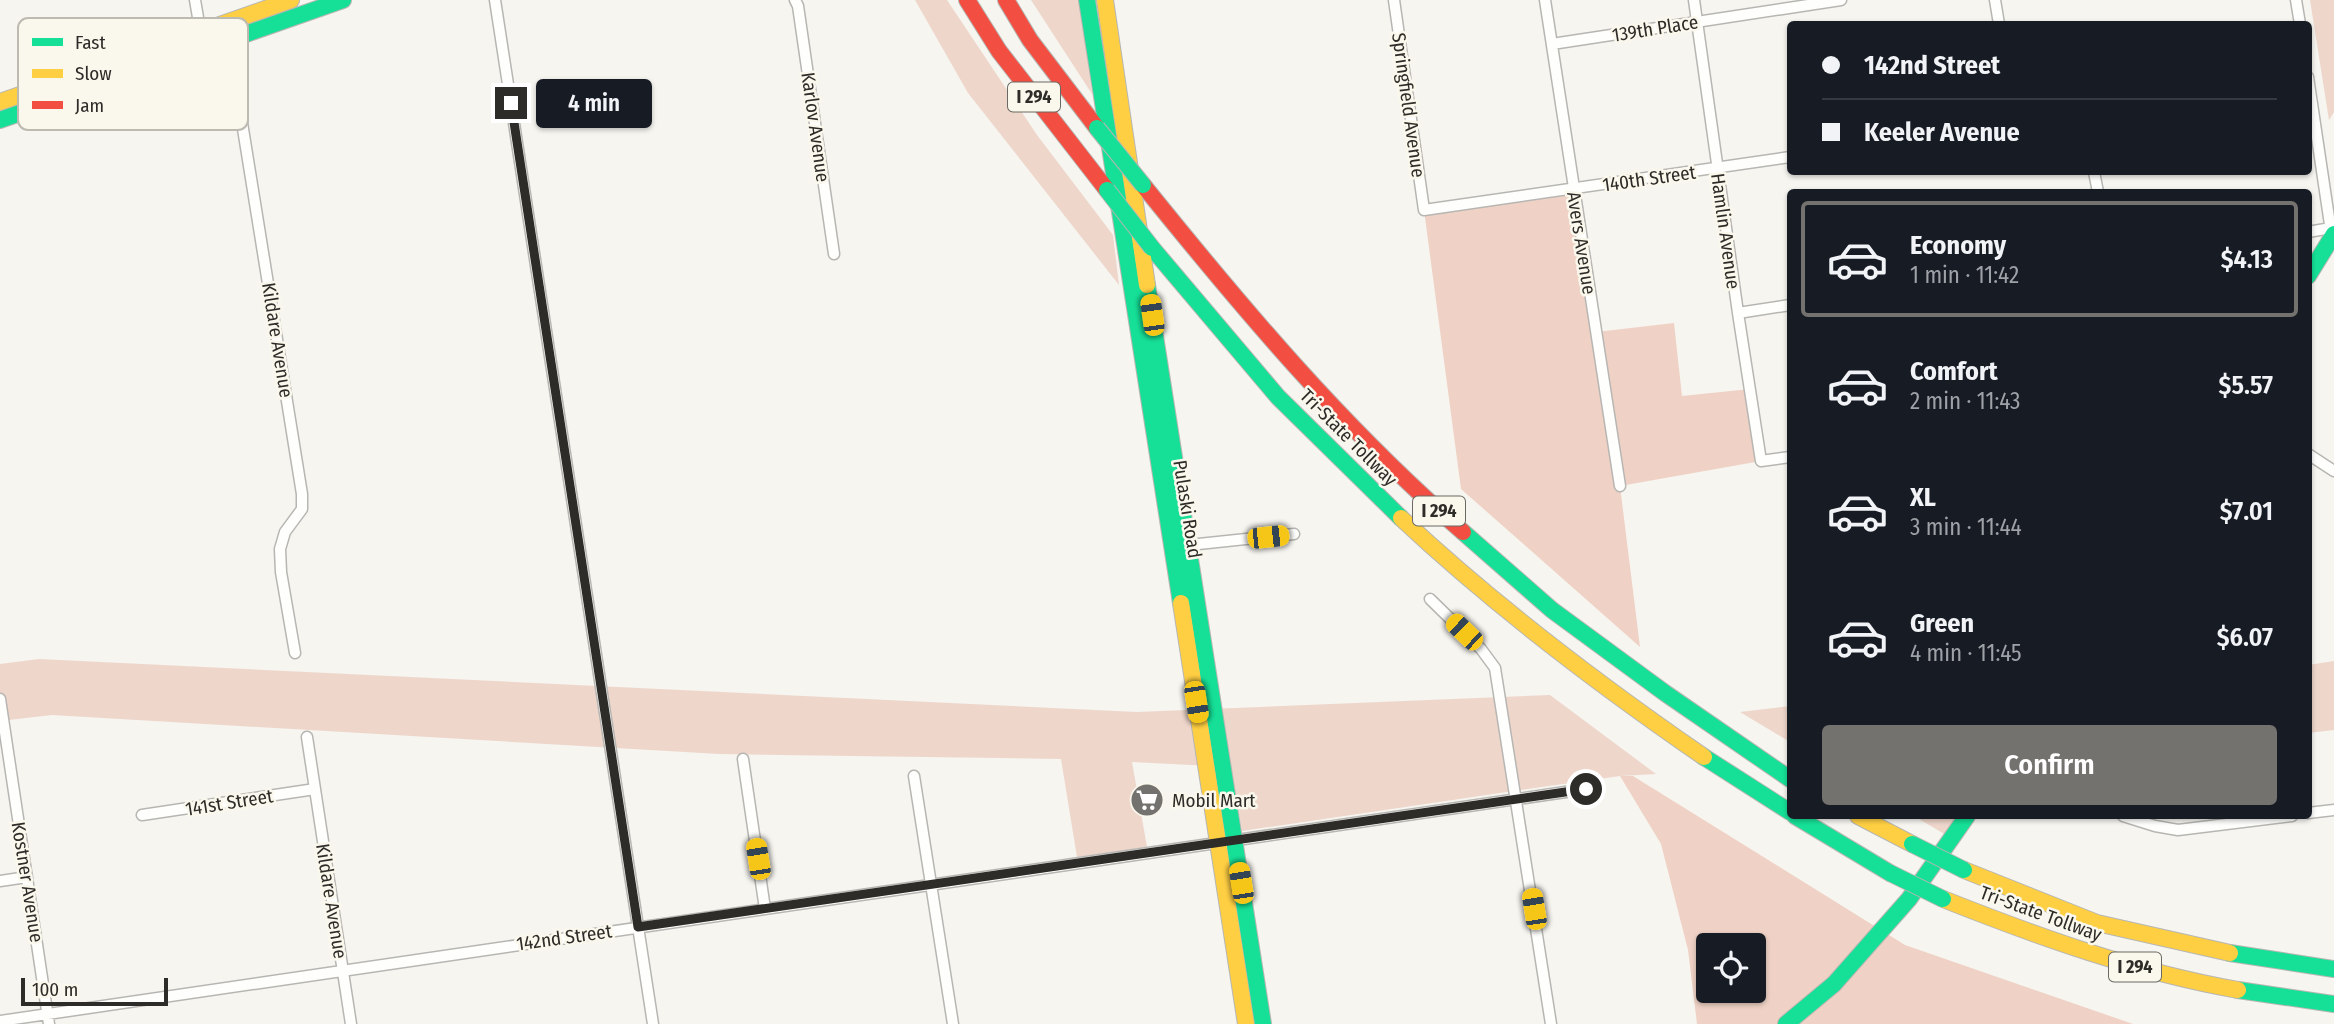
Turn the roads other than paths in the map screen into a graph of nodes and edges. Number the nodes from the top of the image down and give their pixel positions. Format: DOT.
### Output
graph roads {
  1 [pos="195,0"];
  2 [pos="291,0"];
  3 [pos="343,0"];
  4 [pos="495,0"];
  5 [pos="795,0"];
  6 [pos="967,0"];
  7 [pos="1006,0"];
  8 [pos="1087,0"];
  9 [pos="1105,0"];
  10 [pos="1394,0"];
  11 [pos="1545,0"];
  12 [pos="1694,0"];
  13 [pos="1841,0"];
  14 [pos="1995,0"];
  15 [pos="2296,0"];
  16 [pos="198,18"];
  17 [pos="240,18"];
  18 [pos="1697,21"];
  19 [pos="1998,21"];
  20 [pos="2300,21"];
  21 [pos="248,33"];
  22 [pos="1552,44"];
  23 [pos="18,96"];
  24 [pos="0,102"];
  25 [pos="2312,106"];
  26 [pos="18,114"];
  27 [pos="0,120"];
  28 [pos="243,130"];
  29 [pos="1787,157"];
  30 [pos="1718,168"];
  31 [pos="1574,188"];
  32 [pos="1424,210"];
  33 [pos="2312,232"];
  34 [pos="2332,233"];
  35 [pos="834,254"];
  36 [pos="2312,269"];
  37 [pos="1787,305"];
  38 [pos="1738,313"];
  39 [pos="1787,457"];
  40 [pos="2312,457"];
  41 [pos="2334,471"];
  42 [pos="1620,486"];
  43 [pos="1294,534"];
  44 [pos="1189,545"];
  45 [pos="1430,599"];
  46 [pos="295,653"];
  47 [pos="0,699"];
  48 [pos="307,737"];
  49 [pos="743,759"];
  50 [pos="915,776"];
  51 [pos="1787,777"];
  52 [pos="315,789"];
  53 [pos="1586,789"];
  54 [pos="1517,799"];
  55 [pos="1787,810"];
  56 [pos="2334,810"];
  57 [pos="2312,813"];
  58 [pos="142,815"];
  59 [pos="1800,819"];
  60 [pos="1864,819"];
  61 [pos="1965,819"];
  62 [pos="2133,819"];
  63 [pos="2269,819"];
  64 [pos="1234,840"];
  65 [pos="1216,842"];
  66 [pos="27,877"];
  67 [pos="0,881"];
  68 [pos="931,884"];
  69 [pos="765,909"];
  70 [pos="638,927"];
  71 [pos="2334,969"];
  72 [pos="343,970"];
  73 [pos="2334,1004"];
  74 [pos="48,1019"];
  75 [pos="0,1021"];
  76 [pos="351,1024"];
  77 [pos="653,1024"];
  78 [pos="953,1024"];
  79 [pos="1246,1024"];
  80 [pos="1263,1024"];
  81 [pos="1551,1024"];
  82 [pos="1786,1024"];
  1 -- 16 [label="street"];
  2 -- 17 [label="main road"];
  3 -- 21 [label="main road"];
  4 -- 70 [label="street"];
  5 -- 35 [label="street, Karlov Avenue"];
  6 -- 55 [label="main road, Tri-State Tollway / I 294, bridge"];
  7 -- 51 [label="main road, Tri-State Tollway / I 294, bridge"];
  8 -- 65 [label="main road, Pulaski Road"];
  9 -- 44 [label="main road, Pulaski Road"];
  10 -- 32 [label="street, Springfield Avenue"];
  11 -- 22 [label="street, Avers Avenue"];
  12 -- 18 [label="street, Hamlin Avenue"];
  13 -- 18 [label="street, 139th Place"];
  14 -- 19 [label="street"];
  15 -- 20 [label="street"];
  18 -- 22 [label="street, 139th Place"];
  18 -- 30 [label="street, Hamlin Avenue"];
  22 -- 31 [label="street, Avers Avenue"];
  23 -- 24 [label="main road"];
  25 -- 34 [label="street"];
  26 -- 27 [label="main road"];
  28 -- 46 [label="street, Kildare Avenue"];
  29 -- 30 [label="street, 140th Street"];
  30 -- 31 [label="street, 140th Street"];
  30 -- 38 [label="street, Hamlin Avenue"];
  31 -- 32 [label="street, 140th Street"];
  31 -- 42 [label="street, Avers Avenue"];
  33 -- 34 [label="street"];
  34 -- 36 [label="main road"];
  37 -- 38 [label="street"];
  38 -- 39 [label="street, Hamlin Avenue"];
  40 -- 41 [label="street"];
  43 -- 44 [label="street"];
  44 -- 64 [label="main road, Pulaski Road"];
  45 -- 54 [label="street"];
  47 -- 66 [label="street, Kostner Avenue"];
  48 -- 52 [label="street, Kildare Avenue"];
  49 -- 69 [label="street"];
  50 -- 68 [label="street"];
  52 -- 58 [label="street, 141st Street"];
  52 -- 72 [label="street, Kildare Avenue"];
  53 -- 54 [label="street, 142nd Street"];
  54 -- 64 [label="street, 142nd Street"];
  54 -- 81 [label="street"];
  56 -- 57 [label="street"];
  59 -- 73 [label="main road, Tri-State Tollway / I 294, bridge"];
  60 -- 71 [label="main road, Tri-State Tollway / I 294, bridge"];
  61 -- 82 [label="main road"];
  62 -- 63 [label="street"];
  64 -- 65 [label="street, 142nd Street"];
  64 -- 80 [label="main road, Pulaski Road"];
  65 -- 68 [label="street, 142nd Street"];
  65 -- 79 [label="main road, Pulaski Road"];
  66 -- 67 [label="street"];
  66 -- 74 [label="street, Kostner Avenue"];
  68 -- 69 [label="street, 142nd Street"];
  68 -- 78 [label="street"];
  69 -- 70 [label="street, 142nd Street"];
  70 -- 72 [label="street, 142nd Street"];
  70 -- 77 [label="street"];
  72 -- 74 [label="street, 142nd Street"];
  72 -- 76 [label="street, Kildare Avenue"];
  74 -- 75 [label="street, 142nd Street"];
}
